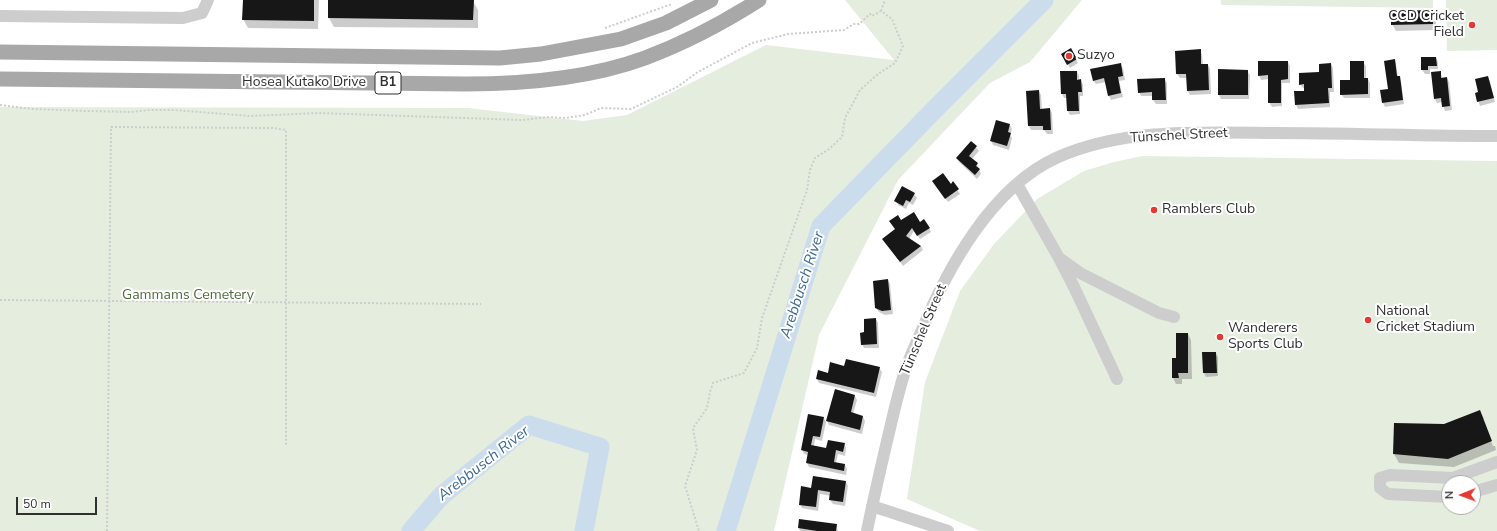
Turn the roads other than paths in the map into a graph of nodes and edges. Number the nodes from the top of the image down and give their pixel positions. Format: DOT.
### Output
graph roads {
  1 [pos="208,0"];
  2 [pos="711,0"];
  3 [pos="758,0"];
  4 [pos="0,16"];
  5 [pos="0,52"];
  6 [pos="0,79"];
  7 [pos="1497,136"];
  8 [pos="1017,184"];
  9 [pos="1059,258"];
  10 [pos="1174,317"];
  11 [pos="1118,379"];
  12 [pos="1497,462"];
  13 [pos="1461,475"];
  14 [pos="1441,477"];
  15 [pos="1497,486"];
  16 [pos="1481,490"];
  17 [pos="1441,497"];
  18 [pos="872,506"];
  19 [pos="867,531"];
  20 [pos="948,531"];
  1 -- 4 [label="street"];
  2 -- 5 [label="main road, Hosea Kutako Drive / B1"];
  3 -- 6 [label="main road, Hosea Kutako Drive / B1"];
  7 -- 8 [label="street, Tünschel Street"];
  8 -- 9 [label="street"];
  8 -- 18 [label="street, Tünschel Street"];
  9 -- 10 [label="street"];
  9 -- 11 [label="street"];
  12 -- 13 [label="street"];
  14 -- 17 [label="street"];
  15 -- 16 [label="street"];
  18 -- 19 [label="street, Tünschel Street"];
  18 -- 20 [label="street"];
}
